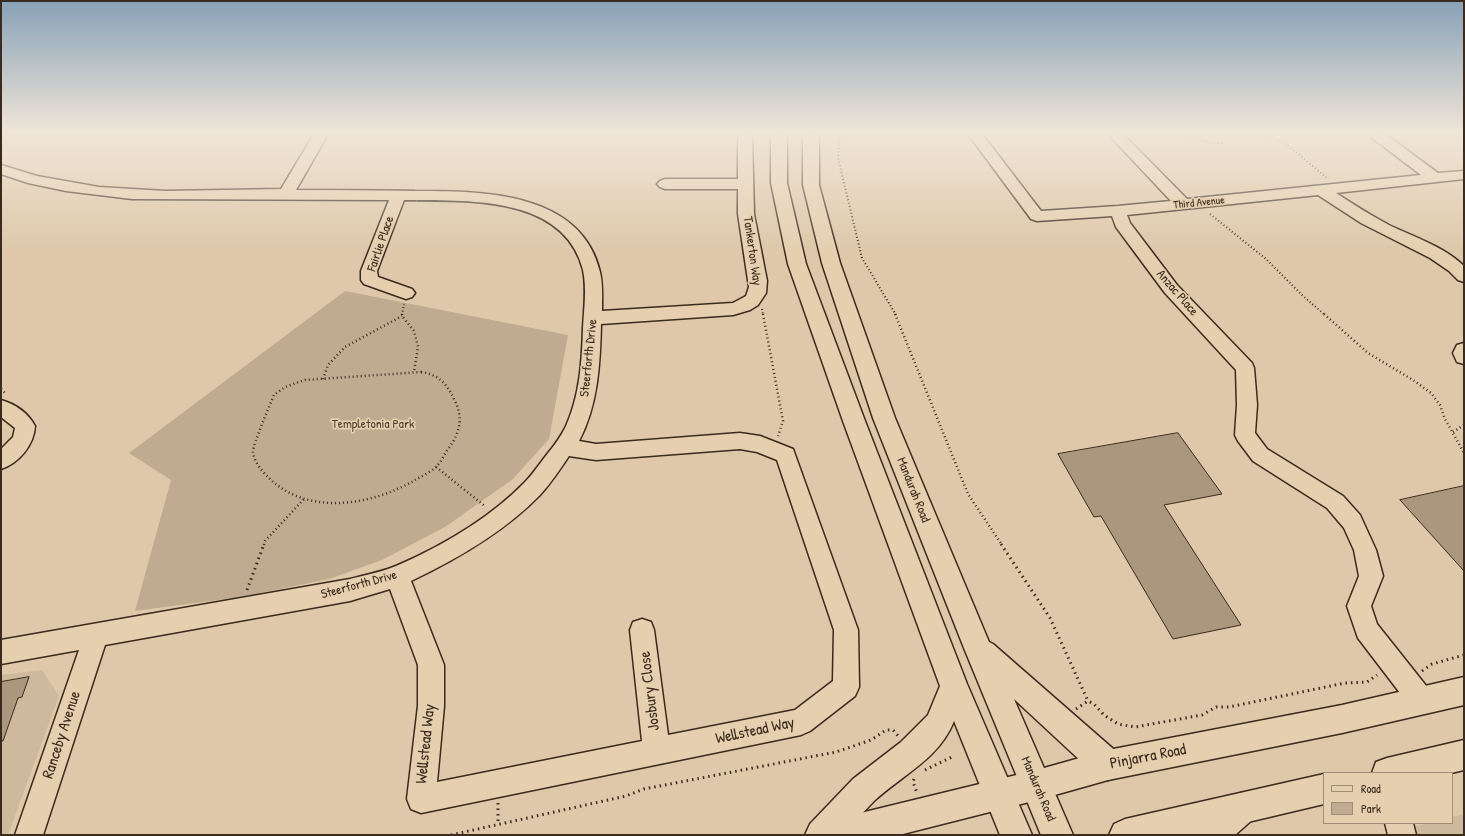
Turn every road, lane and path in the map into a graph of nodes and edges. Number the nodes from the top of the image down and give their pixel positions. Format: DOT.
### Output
graph roads {
  1 [pos="13,173"];
  2 [pos="298,173"];
  3 [pos="745,173"];
  4 [pos="779,173"];
  5 [pos="811,173"];
  6 [pos="842,173"];
  7 [pos="1005,173"];
  8 [pos="1153,173"];
  9 [pos="1314,173"];
  10 [pos="1428,173"];
  11 [pos="1464,175"];
  12 [pos="1435,178"];
  13 [pos="665,184"];
  14 [pos="745,184"];
  15 [pos="1325,184"];
  16 [pos="286,194"];
  17 [pos="398,196"];
  18 [pos="1183,204"];
  19 [pos="1204,210"];
  20 [pos="1118,211"];
  21 [pos="1464,276"];
  22 [pos="406,293"];
  23 [pos="402,316"];
  24 [pos="593,318"];
  25 [pos="1464,350"];
  26 [pos="1464,357"];
  27 [pos="414,372"];
  28 [pos="323,379"];
  29 [pos="1,407"];
  30 [pos="1464,425"];
  31 [pos="1453,432"];
  32 [pos="565,447"];
  33 [pos="1464,453"];
  34 [pos="1,461"];
  35 [pos="436,467"];
  36 [pos="304,499"];
  37 [pos="491,511"];
  38 [pos="396,576"];
  39 [pos="240,611"];
  40 [pos="642,630"];
  41 [pos="96,635"];
  42 [pos="978,648"];
  43 [pos="1,652"];
  44 [pos="1464,655"];
  45 [pos="1398,671"];
  46 [pos="954,686"];
  47 [pos="1464,691"];
  48 [pos="1422,701"];
  49 [pos="657,751"];
  50 [pos="1464,755"];
  51 [pos="918,762"];
  52 [pos="1108,765"];
  53 [pos="1393,772"];
  54 [pos="1037,785"];
  55 [pos="1323,789"];
  56 [pos="999,795"];
  57 [pos="1241,809"];
  58 [pos="1399,824"];
  59 [pos="29,835"];
  60 [pos="451,835"];
  61 [pos="821,835"];
  62 [pos="836,835"];
  63 [pos="1016,835"];
  64 [pos="1057,835"];
  65 [pos="1125,835"];
  66 [pos="1212,835"];
  67 [pos="1402,835"];
  1 -- 16 [label="street, Steerforth Drive"];
  2 -- 16 [label="street"];
  3 -- 14 [label="street, Tankerton Way"];
  4 -- 46 [label="main road"];
  5 -- 42 [label="main road, Mandurah Road"];
  6 -- 45 [label="path"];
  7 -- 20 [label="street, Third Avenue"];
  8 -- 18 [label="street"];
  9 -- 15 [label="path"];
  10 -- 12 [label="street"];
  11 -- 12 [label="street, Third Avenue"];
  12 -- 15 [label="street, Third Avenue"];
  13 -- 14 [label="street"];
  14 -- 24 [label="street, Tankerton Way"];
  15 -- 18 [label="street, Third Avenue"];
  15 -- 21 [label="street"];
  16 -- 17 [label="street, Steerforth Drive"];
  17 -- 22 [label="street, Fairlie Place"];
  17 -- 24 [label="street, Steerforth Drive"];
  18 -- 20 [label="street, Third Avenue"];
  19 -- 31 [label="path"];
  20 -- 45 [label="street, Anzac Place"];
  22 -- 23 [label="path"];
  23 -- 27 [label="path"];
  23 -- 28 [label="path"];
  24 -- 32 [label="street, Steerforth Drive"];
  25 -- 26 [label="street"];
  27 -- 28 [label="path"];
  27 -- 35 [label="path"];
  28 -- 36 [label="path"];
  29 -- 34 [label="street"];
  30 -- 31 [label="path"];
  31 -- 33 [label="path"];
  32 -- 38 [label="street, Steerforth Drive"];
  32 -- 49 [label="street, Wellstead Way"];
  35 -- 36 [label="path"];
  35 -- 37 [label="path"];
  36 -- 39 [label="path"];
  38 -- 39 [label="street, Steerforth Drive"];
  38 -- 49 [label="street, Wellstead Way"];
  39 -- 41 [label="street, Steerforth Drive"];
  40 -- 49 [label="street, Josbury Close"];
  41 -- 43 [label="street, Steerforth Drive"];
  41 -- 59 [label="street, Ranceby Avenue"];
  42 -- 52 [label="main road"];
  42 -- 54 [label="main road, Mandurah Road"];
  44 -- 45 [label="path"];
  45 -- 48 [label="street"];
  46 -- 51 [label="main road"];
  46 -- 56 [label="main road"];
  47 -- 48 [label="main road, Pinjarra Road"];
  48 -- 52 [label="main road, Pinjarra Road"];
  50 -- 53 [label="main road"];
  51 -- 60 [label="path"];
  51 -- 61 [label="main road"];
  52 -- 54 [label="main road, Pinjarra Road"];
  54 -- 56 [label="main road, Pinjarra Road"];
  54 -- 64 [label="main road, Mandurah Road"];
  55 -- 57 [label="main road"];
  56 -- 62 [label="main road, Pinjarra Road"];
  56 -- 63 [label="main road"];
  57 -- 65 [label="main road"];
  57 -- 66 [label="main road"];
  58 -- 67 [label="street"];
}
